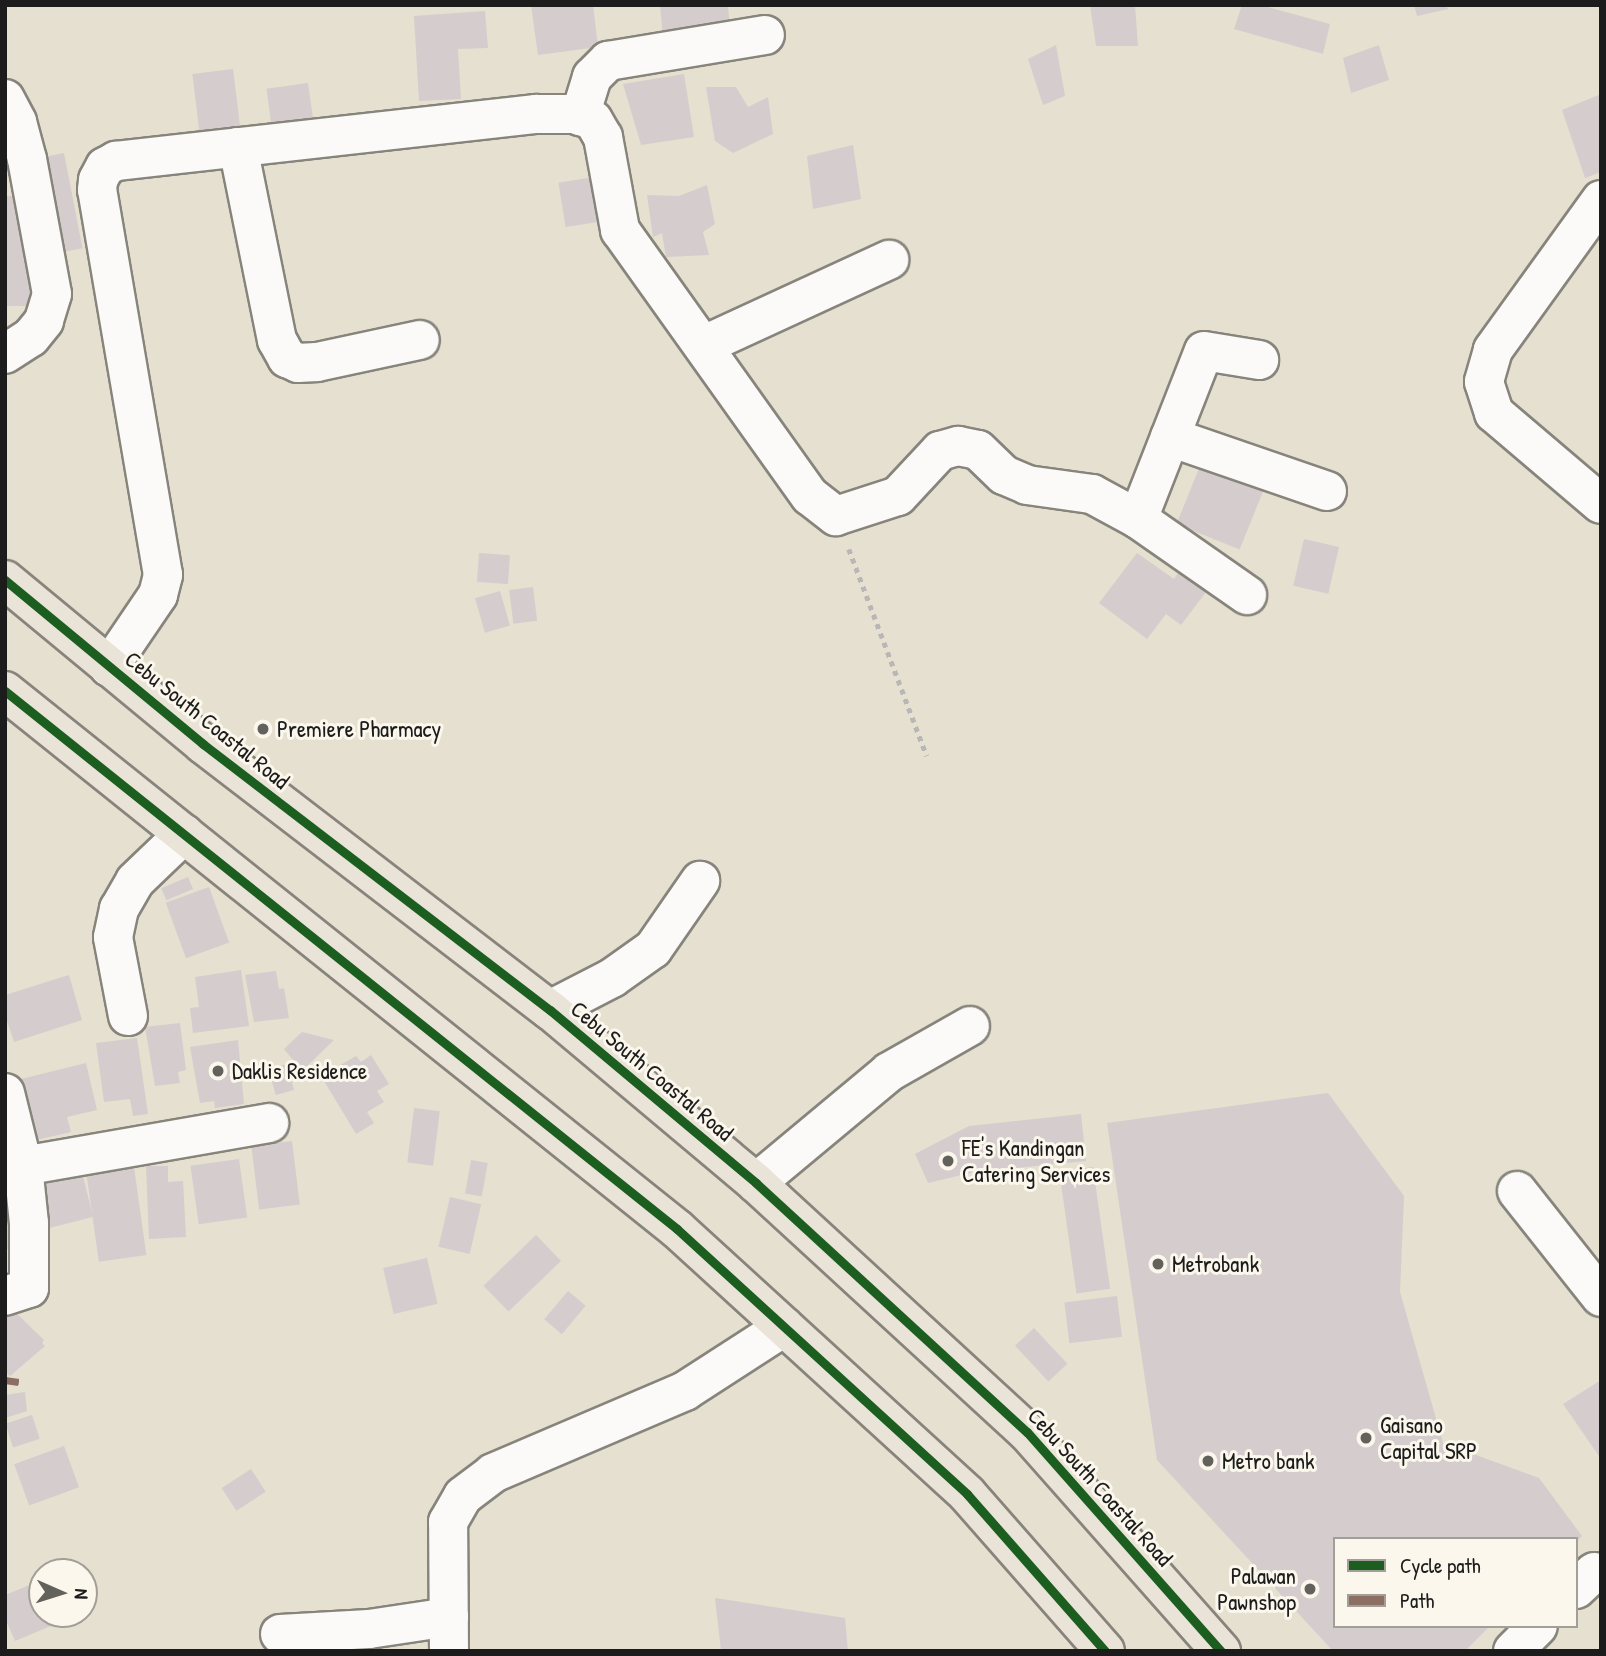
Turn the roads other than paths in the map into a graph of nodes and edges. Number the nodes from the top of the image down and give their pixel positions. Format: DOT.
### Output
graph roads {
  1 [pos="765,35"];
  2 [pos="5,99"];
  3 [pos="580,116"];
  4 [pos="238,147"];
  5 [pos="1601,200"];
  6 [pos="889,260"];
  7 [pos="420,340"];
  8 [pos="704,345"];
  9 [pos="5,354"];
  10 [pos="1259,360"];
  11 [pos="1170,437"];
  12 [pos="1328,491"];
  13 [pos="1601,504"];
  14 [pos="1138,519"];
  15 [pos="5,580"];
  16 [pos="1247,595"];
  17 [pos="109,667"];
  18 [pos="5,691"];
  19 [pos="184,834"];
  20 [pos="700,881"];
  21 [pos="550,1010"];
  22 [pos="128,1016"];
  23 [pos="970,1026"];
  24 [pos="5,1093"];
  25 [pos="269,1123"];
  26 [pos="23,1166"];
  27 [pos="756,1183"];
  28 [pos="1517,1191"];
  29 [pos="5,1296"];
  30 [pos="1601,1297"];
  31 [pos="784,1327"];
  32 [pos="1536,1628"];
  33 [pos="280,1634"];
  34 [pos="449,1634"];
  35 [pos="1105,1651"];
  36 [pos="1220,1651"];
  37 [pos="1513,1651"];
  1 -- 3 [label="street"];
  2 -- 9 [label="street"];
  3 -- 4 [label="street"];
  3 -- 8 [label="street"];
  4 -- 7 [label="street"];
  4 -- 17 [label="street"];
  5 -- 13 [label="street"];
  6 -- 8 [label="street"];
  8 -- 14 [label="street"];
  10 -- 11 [label="street"];
  11 -- 12 [label="street"];
  11 -- 14 [label="street"];
  14 -- 16 [label="street"];
  15 -- 17 [label="highway, Cebu South Coastal Road"];
  17 -- 21 [label="highway, Cebu South Coastal Road"];
  18 -- 19 [label="highway"];
  19 -- 22 [label="street"];
  19 -- 31 [label="highway"];
  20 -- 21 [label="street"];
  21 -- 27 [label="highway, Cebu South Coastal Road"];
  23 -- 27 [label="street"];
  24 -- 26 [label="street"];
  25 -- 26 [label="street"];
  26 -- 29 [label="street"];
  27 -- 36 [label="highway, Cebu South Coastal Road"];
  28 -- 30 [label="street"];
  31 -- 34 [label="street"];
  31 -- 35 [label="highway"];
  32 -- 37 [label="street"];
  33 -- 34 [label="street"];
}
